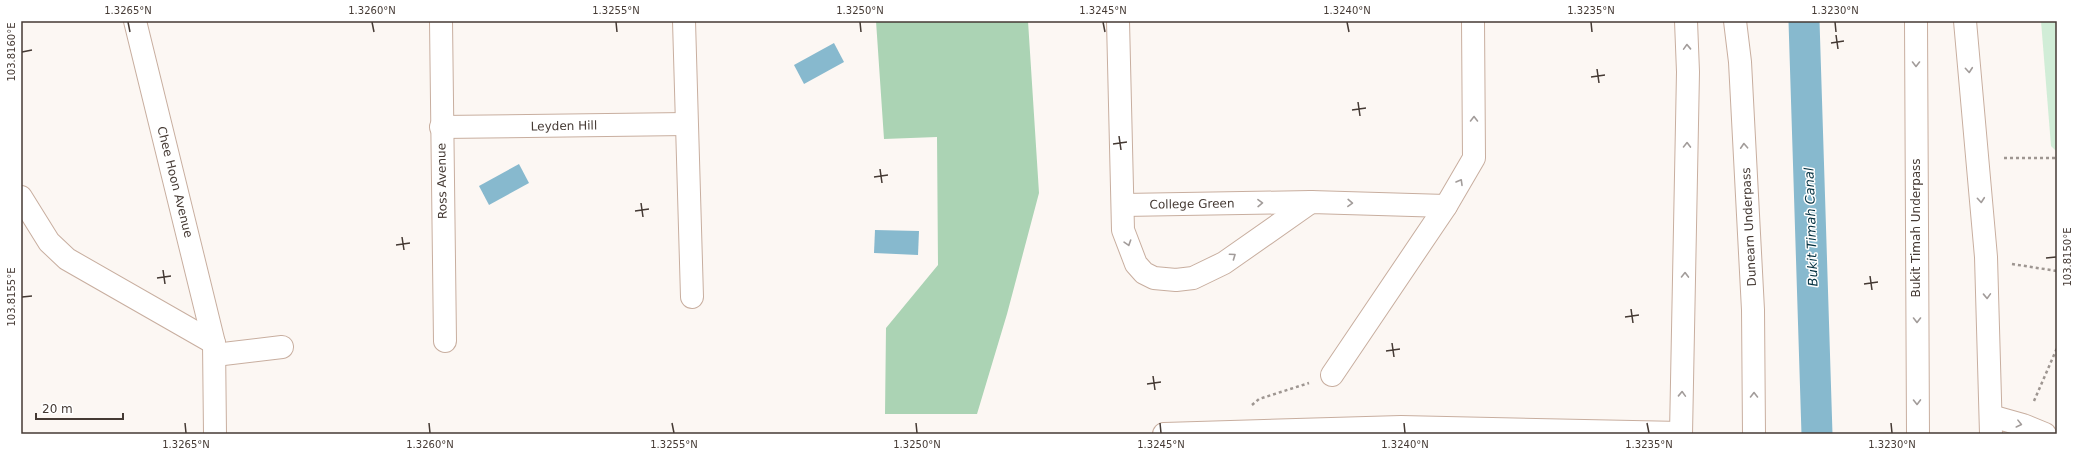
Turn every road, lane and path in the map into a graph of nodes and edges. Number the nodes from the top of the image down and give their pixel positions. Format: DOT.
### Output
graph roads {
  1 [pos="135,21"];
  2 [pos="440,21"];
  3 [pos="684,21"];
  4 [pos="1118,21"];
  5 [pos="1473,21"];
  6 [pos="1686,21"];
  7 [pos="1735,21"];
  8 [pos="1916,21"];
  9 [pos="1965,21"];
  10 [pos="686,124"];
  11 [pos="441,127"];
  12 [pos="2001,158"];
  13 [pos="2057,158"];
  14 [pos="21,197"];
  15 [pos="1311,202"];
  16 [pos="1123,205"];
  17 [pos="1446,206"];
  18 [pos="2011,264"];
  19 [pos="2057,271"];
  20 [pos="692,297"];
  21 [pos="445,341"];
  22 [pos="282,347"];
  23 [pos="2057,348"];
  24 [pos="215,349"];
  25 [pos="1332,376"];
  26 [pos="1259,399"];
  27 [pos="1991,425"];
  28 [pos="2023,425"];
  29 [pos="1245,432"];
  30 [pos="215,434"];
  31 [pos="1164,434"];
  32 [pos="1681,434"];
  33 [pos="1754,434"];
  34 [pos="1918,434"];
  35 [pos="2045,434"];
  1 -- 24 [label="main road, Chee Hoon Avenue"];
  2 -- 11 [label="main road, Ross Avenue"];
  3 -- 10 [label="main road"];
  4 -- 16 [label="main road"];
  17 -- 5 [label="main road, one-way"];
  32 -- 6 [label="main road, one-way"];
  33 -- 7 [label="main road, Dunearn Underpass, one-way"];
  8 -- 34 [label="main road, Bukit Timah Underpass, one-way"];
  9 -- 27 [label="main road, one-way"];
  10 -- 11 [label="main road, Leyden Hill"];
  10 -- 20 [label="main road"];
  11 -- 21 [label="main road, Ross Avenue"];
  12 -- 13 [label="path"];
  14 -- 24 [label="main road"];
  16 -- 15 [label="main road, College Green, one-way"];
  16 -- 15 [label="main road, one-way"];
  15 -- 17 [label="main road, College Green, one-way"];
  17 -- 25 [label="main road"];
  18 -- 19 [label="path"];
  22 -- 24 [label="main road"];
  23 -- 28 [label="path"];
  24 -- 30 [label="main road, Chee Hoon Avenue"];
  25 -- 26 [label="path"];
  27 -- 28 [label="main road, one-way"];
  28 -- 35 [label="main road"];
  29 -- 31 [label="main road"];
  29 -- 32 [label="main road"];
}
